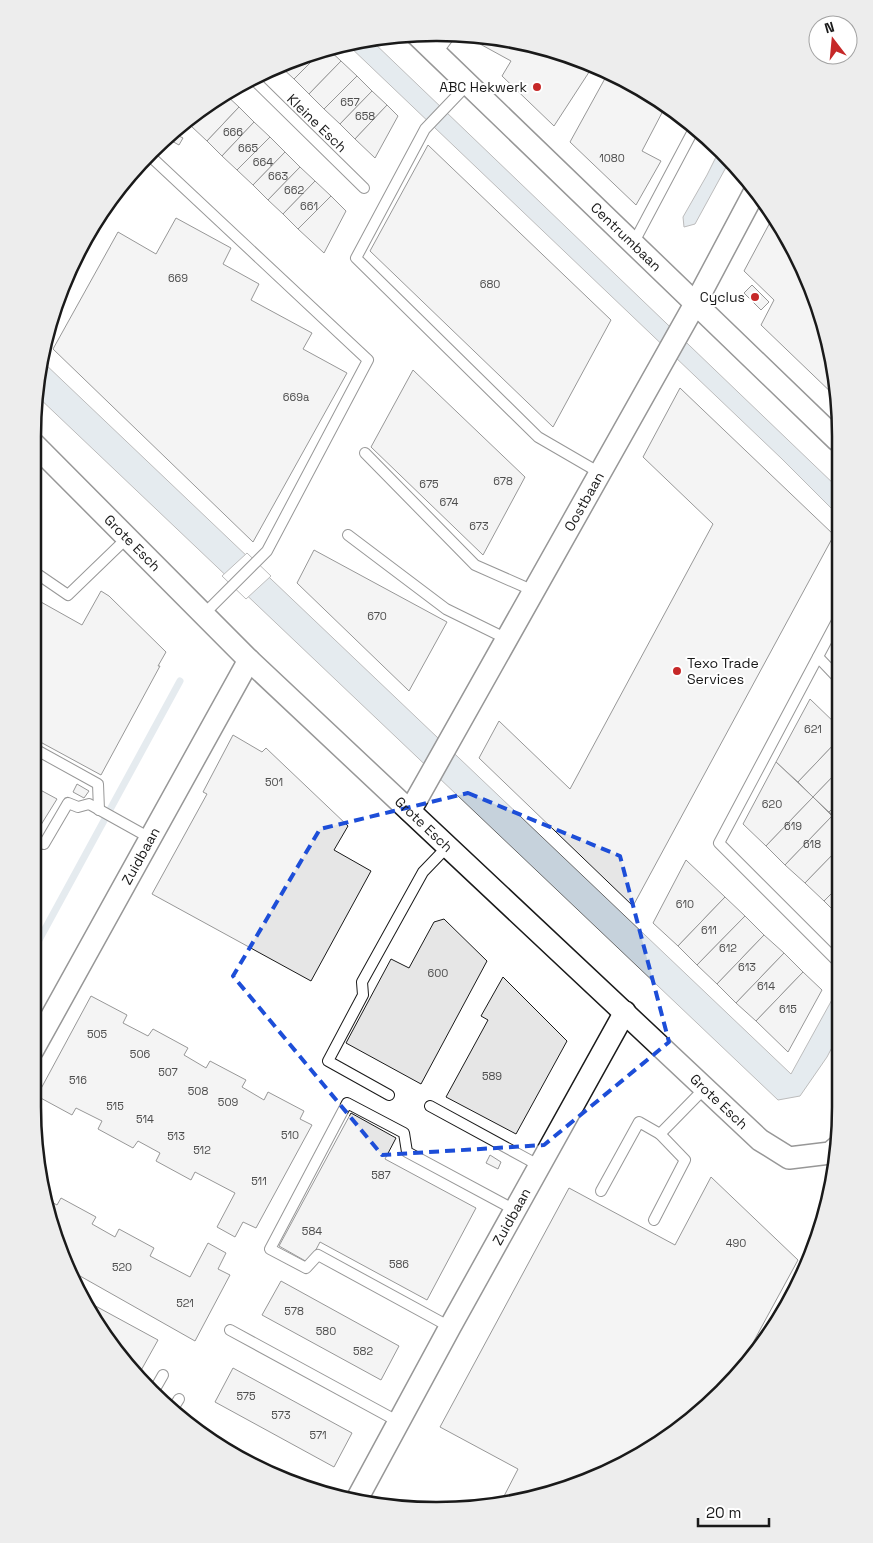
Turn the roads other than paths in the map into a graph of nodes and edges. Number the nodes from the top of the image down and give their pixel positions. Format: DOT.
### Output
graph roads {
  1 [pos="445,41"];
  2 [pos="424,42"];
  3 [pos="436,54"];
  4 [pos="258,84"];
  5 [pos="468,84"];
  6 [pos="691,134"];
  7 [pos="155,159"];
  8 [pos="364,188"];
  9 [pos="751,198"];
  10 [pos="633,244"];
  11 [pos="695,304"];
  12 [pos="832,435"];
  13 [pos="41,452"];
  14 [pos="364,453"];
  15 [pos="600,473"];
  16 [pos="348,535"];
  17 [pos="127,538"];
  18 [pos="41,577"];
  19 [pos="534,591"];
  20 [pos="204,614"];
  21 [pos="832,630"];
  22 [pos="507,639"];
  23 [pos="818,657"];
  24 [pos="248,660"];
  25 [pos="832,672"];
  26 [pos="41,752"];
  27 [pos="99,810"];
  28 [pos="410,811"];
  29 [pos="150,838"];
  30 [pos="44,844"];
  31 [pos="448,846"];
  32 [pos="832,956"];
  33 [pos="625,1012"];
  34 [pos="41,1031"];
  35 [pos="705,1088"];
  36 [pos="389,1094"];
  37 [pos="430,1106"];
  38 [pos="660,1134"];
  39 [pos="829,1153"];
  40 [pos="540,1166"];
  41 [pos="600,1191"];
  42 [pos="516,1210"];
  43 [pos="654,1220"];
  44 [pos="450,1327"];
  45 [pos="230,1330"];
  46 [pos="163,1375"];
  47 [pos="157,1386"];
  48 [pos="399,1422"];
  49 [pos="360,1494"];
  1 -- 3 [label="lane"];
  2 -- 3 [label="street, Centrumbaan"];
  3 -- 5 [label="street, Centrumbaan"];
  4 -- 8 [label="lane, Kleine Esch"];
  5 -- 10 [label="street, Centrumbaan"];
  5 -- 15 [label="lane"];
  6 -- 10 [label="lane"];
  7 -- 20 [label="lane"];
  9 -- 11 [label="street, Oostbaan"];
  10 -- 11 [label="street, Centrumbaan"];
  11 -- 12 [label="street, Centrumbaan"];
  11 -- 15 [label="street, Oostbaan"];
  13 -- 17 [label="street, Grote Esch"];
  14 -- 19 [label="lane"];
  15 -- 19 [label="street, Oostbaan"];
  16 -- 22 [label="lane"];
  17 -- 18 [label="lane"];
  17 -- 20 [label="street, Grote Esch"];
  19 -- 22 [label="street, Oostbaan"];
  20 -- 24 [label="street, Grote Esch"];
  21 -- 23 [label="lane"];
  22 -- 28 [label="street, Oostbaan"];
  23 -- 25 [label="lane"];
  23 -- 32 [label="lane"];
  24 -- 28 [label="street, Grote Esch"];
  24 -- 29 [label="street, Zuidbaan"];
  26 -- 27 [label="lane"];
  27 -- 29 [label="lane"];
  27 -- 30 [label="lane"];
  28 -- 31 [label="street, Grote Esch"];
  29 -- 34 [label="street, Zuidbaan"];
  31 -- 33 [label="street, Grote Esch"];
  31 -- 36 [label="lane"];
  33 -- 35 [label="street, Grote Esch"];
  33 -- 40 [label="street, Zuidbaan"];
  35 -- 38 [label="lane"];
  35 -- 39 [label="street, Grote Esch"];
  37 -- 40 [label="lane"];
  38 -- 41 [label="lane"];
  38 -- 43 [label="lane"];
  40 -- 42 [label="street, Zuidbaan"];
  42 -- 44 [label="street, Zuidbaan"];
  42 -- 44 [label="lane"];
  44 -- 48 [label="street, Zuidbaan"];
  45 -- 48 [label="lane"];
  46 -- 47 [label="lane"];
  48 -- 49 [label="street, Zuidbaan"];
}
